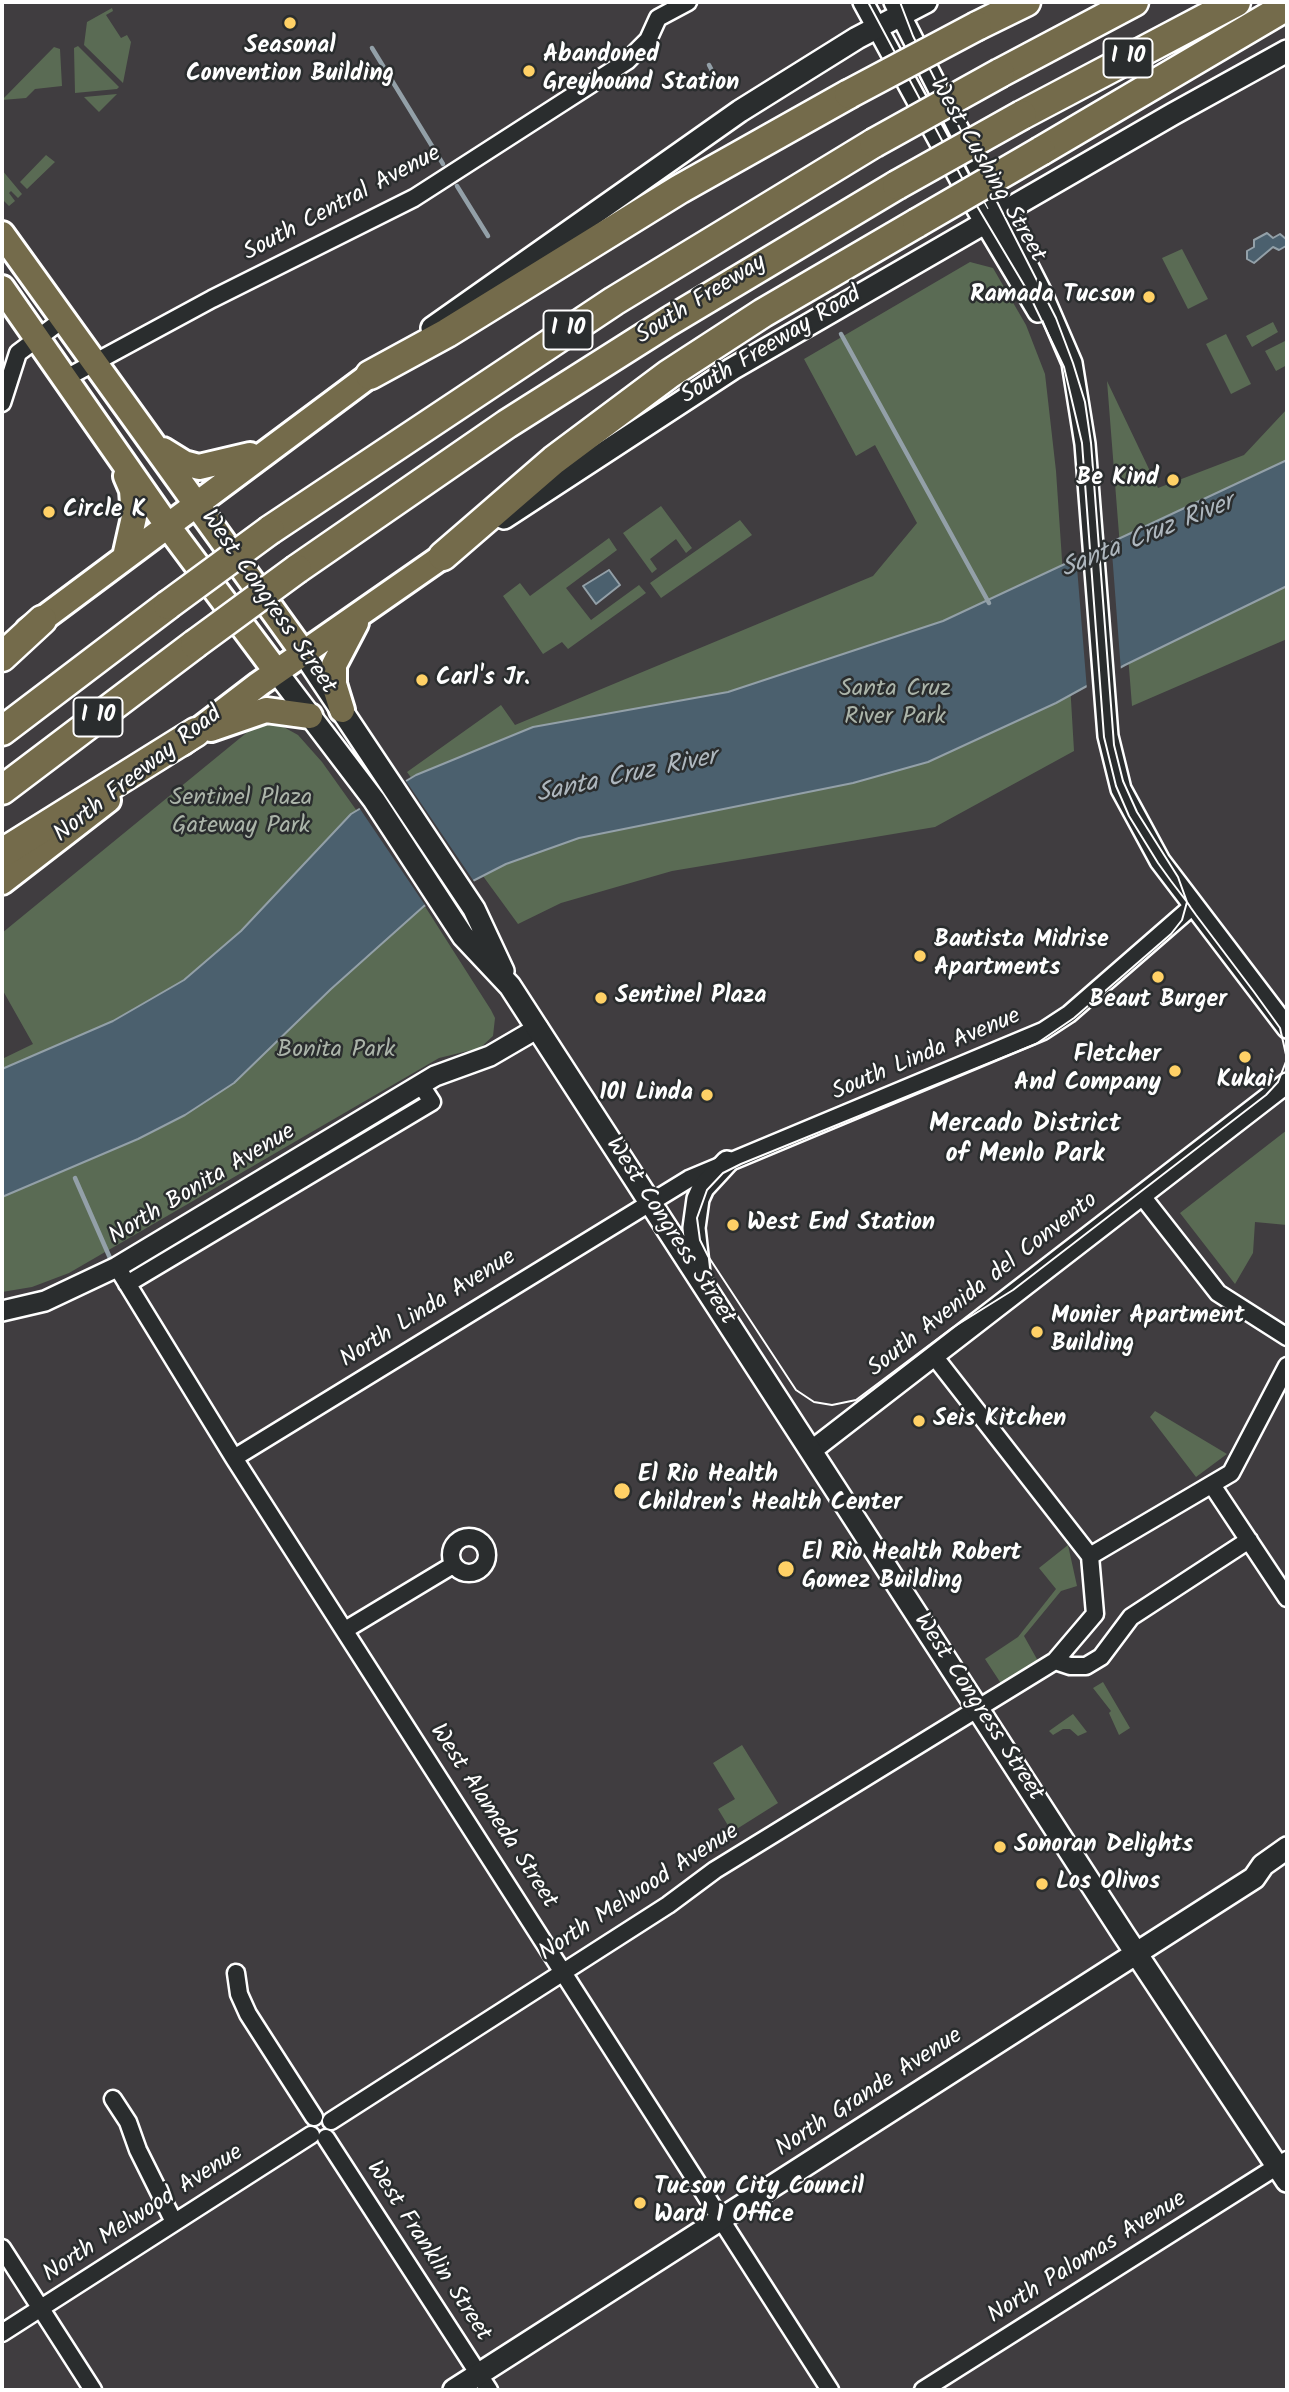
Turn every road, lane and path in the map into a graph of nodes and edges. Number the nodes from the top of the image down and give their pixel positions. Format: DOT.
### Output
graph roads {
  1 [pos="688,2"];
  2 [pos="863,2"];
  3 [pos="926,2"];
  4 [pos="1026,2"];
  5 [pos="1134,2"];
  6 [pos="1236,2"];
  7 [pos="1287,6"];
  8 [pos="897,9"];
  9 [pos="877,28"];
  10 [pos="1287,51"];
  11 [pos="993,218"];
  12 [pos="2,234"];
  13 [pos="2,288"];
  14 [pos="62,320"];
  15 [pos="38,338"];
  16 [pos="93,363"];
  17 [pos="370,375"];
  18 [pos="66,378"];
  19 [pos="2,403"];
  20 [pos="154,443"];
  21 [pos="115,449"];
  22 [pos="264,452"];
  23 [pos="197,502"];
  24 [pos="167,525"];
  25 [pos="443,556"];
  26 [pos="125,557"];
  27 [pos="363,613"];
  28 [pos="42,620"];
  29 [pos="2,649"];
  30 [pos="304,654"];
  31 [pos="2,657"];
  32 [pos="276,671"];
  33 [pos="342,709"];
  34 [pos="310,716"];
  35 [pos="2,731"];
  36 [pos="196,732"];
  37 [pos="2,790"];
  38 [pos="2,853"];
  39 [pos="2,882"];
  40 [pos="1194,905"];
  41 [pos="510,986"];
  42 [pos="538,1028"];
  43 [pos="1287,1028"];
  44 [pos="1287,1083"];
  45 [pos="727,1162"];
  46 [pos="1142,1196"];
  47 [pos="650,1202"];
  48 [pos="122,1275"];
  49 [pos="699,1279"];
  50 [pos="2,1311"];
  51 [pos="1287,1337"];
  52 [pos="934,1356"];
  53 [pos="1287,1366"];
  54 [pos="811,1451"];
  55 [pos="234,1458"];
  56 [pos="1212,1485"];
  57 [pos="1249,1540"];
  58 [pos="1090,1556"];
  59 [pos="453,1565"];
  60 [pos="1287,1598"];
  61 [pos="345,1630"];
  62 [pos="1055,1661"];
  63 [pos="978,1709"];
  64 [pos="1287,1848"];
  65 [pos="1287,1866"];
  66 [pos="1254,1878"];
  67 [pos="1136,1954"];
  68 [pos="564,1971"];
  69 [pos="236,1973"];
  70 [pos="113,2099"];
  71 [pos="322,2119"];
  72 [pos="319,2137"];
  73 [pos="1284,2169"];
  74 [pos="722,2220"];
  75 [pos="174,2222"];
  76 [pos="2,2248"];
  77 [pos="40,2308"];
  78 [pos="2,2333"];
  79 [pos="484,2382"];
  80 [pos="93,2390"];
  81 [pos="454,2390"];
  82 [pos="830,2390"];
  83 [pos="923,2390"];
  1 -- 16 [label="street, South Central Avenue"];
  2 -- 9 [label="street, West Cushing Street"];
  3 -- 8 [label="main road"];
  4 -- 17 [label="highway, bridge"];
  5 -- 35 [label="highway, South Freeway / I 10, bridge"];
  6 -- 37 [label="highway, South Freeway / I 10, bridge"];
  7 -- 25 [label="highway, bridge"];
  8 -- 9 [label="main road"];
  8 -- 11 [label="street, West Cushing Street"];
  9 -- 11 [label="street, West Cushing Street"];
  9 -- 17 [label="main road"];
  10 -- 11 [label="main road, South Freeway Road"];
  11 -- 25 [label="main road, South Freeway Road"];
  11 -- 40 [label="street, West Cushing Street"];
  12 -- 14 [label="main road, West Congress Street"];
  13 -- 15 [label="main road, West Congress Street"];
  14 -- 15 [label="street"];
  14 -- 16 [label="main road, West Congress Street"];
  15 -- 18 [label="main road, West Congress Street"];
  15 -- 19 [label="street"];
  16 -- 18 [label="street, South Central Avenue"];
  16 -- 20 [label="main road, West Congress Street"];
  17 -- 22 [label="main road"];
  18 -- 21 [label="main road, West Congress Street"];
  20 -- 22 [label="main road"];
  20 -- 23 [label="main road, West Congress Street"];
  21 -- 24 [label="main road, West Congress Street"];
  21 -- 26 [label="main road"];
  22 -- 23 [label="main road"];
  23 -- 24 [label="main road"];
  23 -- 30 [label="main road, West Congress Street"];
  24 -- 26 [label="main road"];
  24 -- 32 [label="main road, West Congress Street"];
  25 -- 27 [label="main road, South Freeway Road"];
  26 -- 28 [label="main road"];
  27 -- 30 [label="main road, South Freeway Road"];
  27 -- 33 [label="main road"];
  28 -- 29 [label="main road"];
  28 -- 31 [label="highway"];
  30 -- 32 [label="main road, South Freeway Road"];
  30 -- 33 [label="main road, West Congress Street"];
  32 -- 34 [label="main road, West Congress Street"];
  32 -- 36 [label="main road, North Freeway Road"];
  33 -- 41 [label="main road, West Congress Street"];
  34 -- 36 [label="main road"];
  34 -- 41 [label="main road, West Congress Street"];
  36 -- 38 [label="highway"];
  36 -- 39 [label="main road, North Freeway Road"];
  40 -- 43 [label="street, West Cushing Street"];
  40 -- 45 [label="street, South Linda Avenue"];
  41 -- 42 [label="main road, West Congress Street"];
  42 -- 47 [label="main road, West Congress Street"];
  42 -- 48 [label="street, North Bonita Avenue"];
  44 -- 46 [label="street, South Avenida del Convento"];
  45 -- 47 [label="street, South Linda Avenue"];
  45 -- 49 [label="main road"];
  46 -- 51 [label="street"];
  46 -- 52 [label="street, South Avenida del Convento"];
  47 -- 49 [label="main road, West Congress Street"];
  47 -- 55 [label="street, North Linda Avenue"];
  48 -- 50 [label="street, North Bonita Avenue"];
  48 -- 55 [label="street, West Alameda Street"];
  49 -- 54 [label="main road, West Congress Street"];
  52 -- 54 [label="street, South Avenida del Convento"];
  52 -- 58 [label="street"];
  53 -- 56 [label="street"];
  54 -- 63 [label="main road, West Congress Street"];
  55 -- 61 [label="street, West Alameda Street"];
  56 -- 57 [label="street"];
  56 -- 58 [label="street"];
  57 -- 60 [label="street"];
  57 -- 62 [label="street"];
  58 -- 62 [label="street, North Melwood Avenue"];
  59 -- 61 [label="street"];
  61 -- 68 [label="street, West Alameda Street"];
  62 -- 63 [label="street, North Melwood Avenue"];
  63 -- 67 [label="main road, West Congress Street"];
  63 -- 68 [label="street, North Melwood Avenue"];
  64 -- 66 [label="main road"];
  65 -- 66 [label="main road"];
  66 -- 67 [label="main road, North Grande Avenue"];
  67 -- 73 [label="main road, West Congress Street"];
  67 -- 74 [label="main road, North Grande Avenue"];
  68 -- 71 [label="street, North Melwood Avenue"];
  68 -- 74 [label="street, West Alameda Street"];
  69 -- 71 [label="street"];
  70 -- 75 [label="street"];
  71 -- 72 [label="street"];
  72 -- 75 [label="street, North Melwood Avenue"];
  72 -- 79 [label="street, West Franklin Street"];
  73 -- 83 [label="street, North Palomas Avenue"];
  74 -- 79 [label="main road, North Grande Avenue"];
  74 -- 82 [label="street, West Alameda Street"];
  75 -- 77 [label="street, North Melwood Avenue"];
  76 -- 77 [label="street"];
  77 -- 78 [label="street, North Melwood Avenue"];
  77 -- 80 [label="street"];
  79 -- 81 [label="main road, North Grande Avenue"];
}
